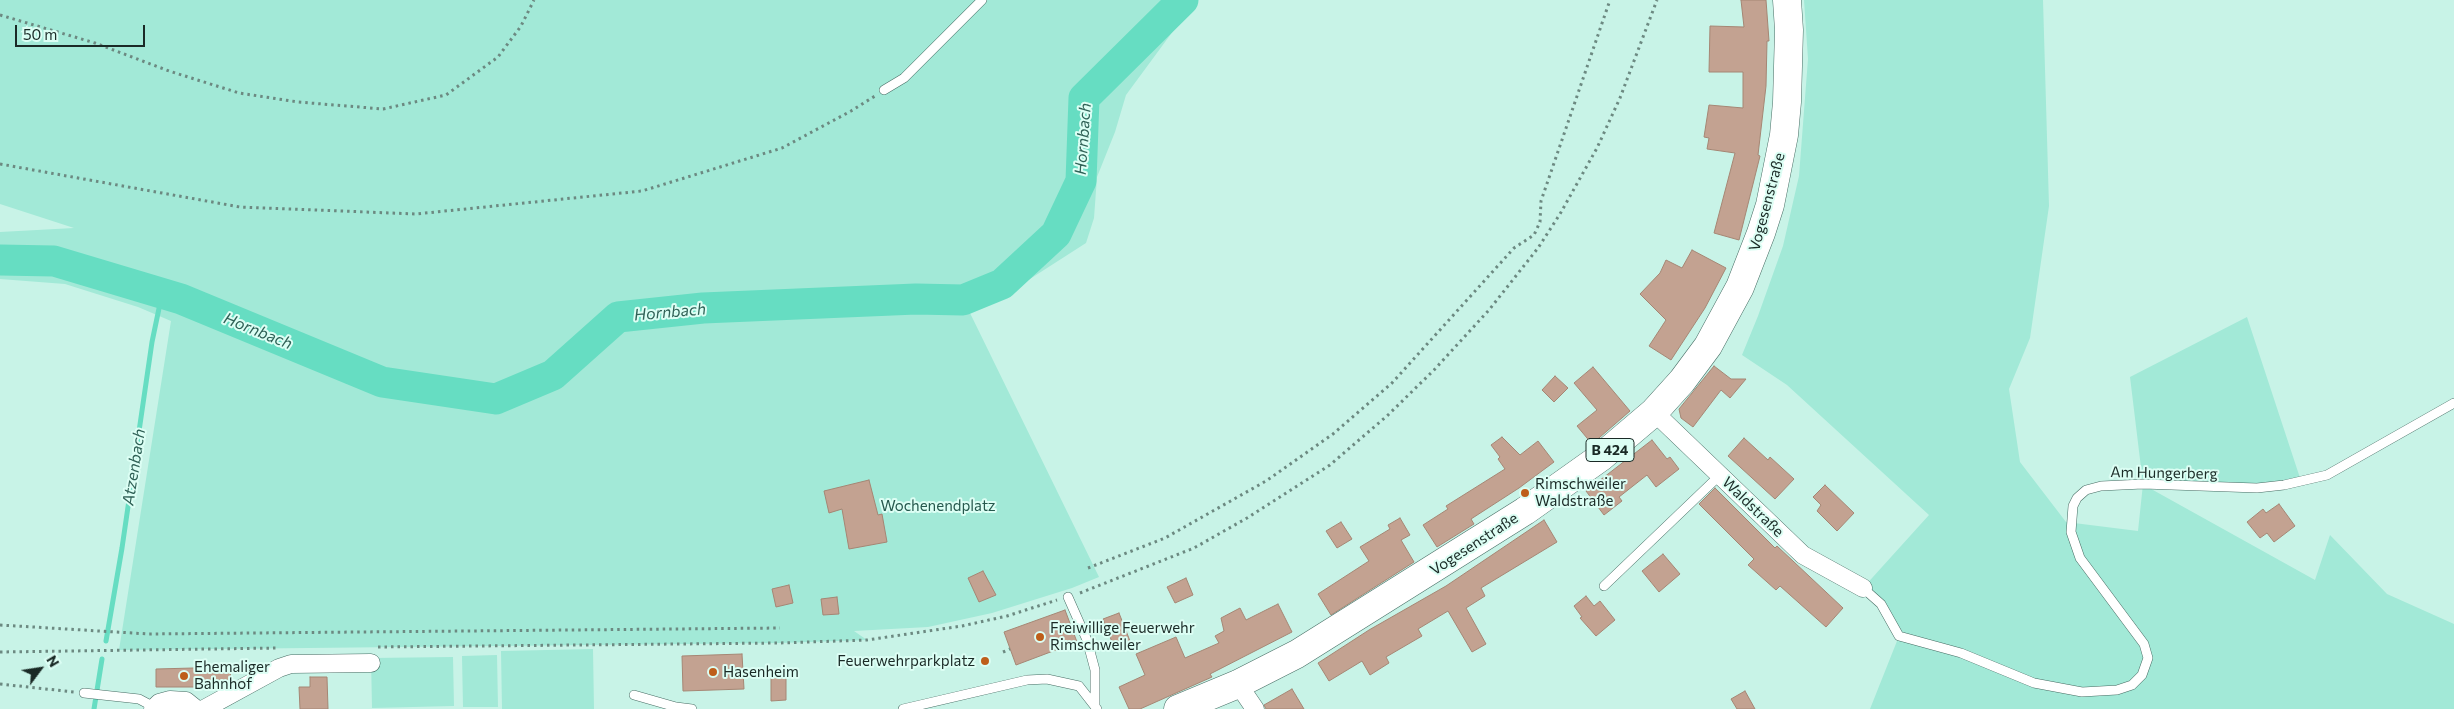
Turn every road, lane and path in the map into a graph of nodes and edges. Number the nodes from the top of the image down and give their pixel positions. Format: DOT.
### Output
graph roads {
  1 [pos="534,0"];
  2 [pos="982,0"];
  3 [pos="1610,0"];
  4 [pos="1657,0"];
  5 [pos="1787,0"];
  6 [pos="0,15"];
  7 [pos="884,90"];
  8 [pos="0,164"];
  9 [pos="2454,403"];
  10 [pos="1654,412"];
  11 [pos="1720,475"];
  12 [pos="1088,568"];
  13 [pos="1604,586"];
  14 [pos="1863,588"];
  15 [pos="1068,597"];
  16 [pos="0,625"];
  17 [pos="780,628"];
  18 [pos="285,648"];
  19 [pos="1010,649"];
  20 [pos="0,652"];
  21 [pos="1003,652"];
  22 [pos="372,655"];
  23 [pos="0,684"];
  24 [pos="1238,684"];
  25 [pos="84,693"];
  26 [pos="634,695"];
  27 [pos="1096,707"];
  28 [pos="154,708"];
  29 [pos="196,709"];
  30 [pos="204,709"];
  31 [pos="692,709"];
  32 [pos="903,709"];
  33 [pos="1178,709"];
  34 [pos="1255,709"];
  1 -- 6 [label="path"];
  2 -- 7 [label="lane"];
  3 -- 12 [label="path"];
  4 -- 15 [label="path"];
  5 -- 10 [label="main road, Vogesenstraße / B 424"];
  7 -- 8 [label="path"];
  9 -- 14 [label="lane, Am Hungerberg"];
  10 -- 11 [label="street, Waldstraße"];
  10 -- 24 [label="main road, Vogesenstraße / B 424"];
  11 -- 13 [label="lane"];
  11 -- 14 [label="street, Waldstraße"];
  15 -- 22 [label="path"];
  15 -- 27 [label="lane"];
  16 -- 17 [label="path"];
  18 -- 20 [label="path"];
  19 -- 21 [label="path"];
  22 -- 30 [label="street"];
  23 -- 25 [label="path"];
  24 -- 33 [label="main road, Vogesenstraße / B 424"];
  24 -- 34 [label="street"];
  25 -- 28 [label="lane"];
  26 -- 31 [label="lane"];
  27 -- 32 [label="lane"];
  28 -- 29 [label="street"];
}
